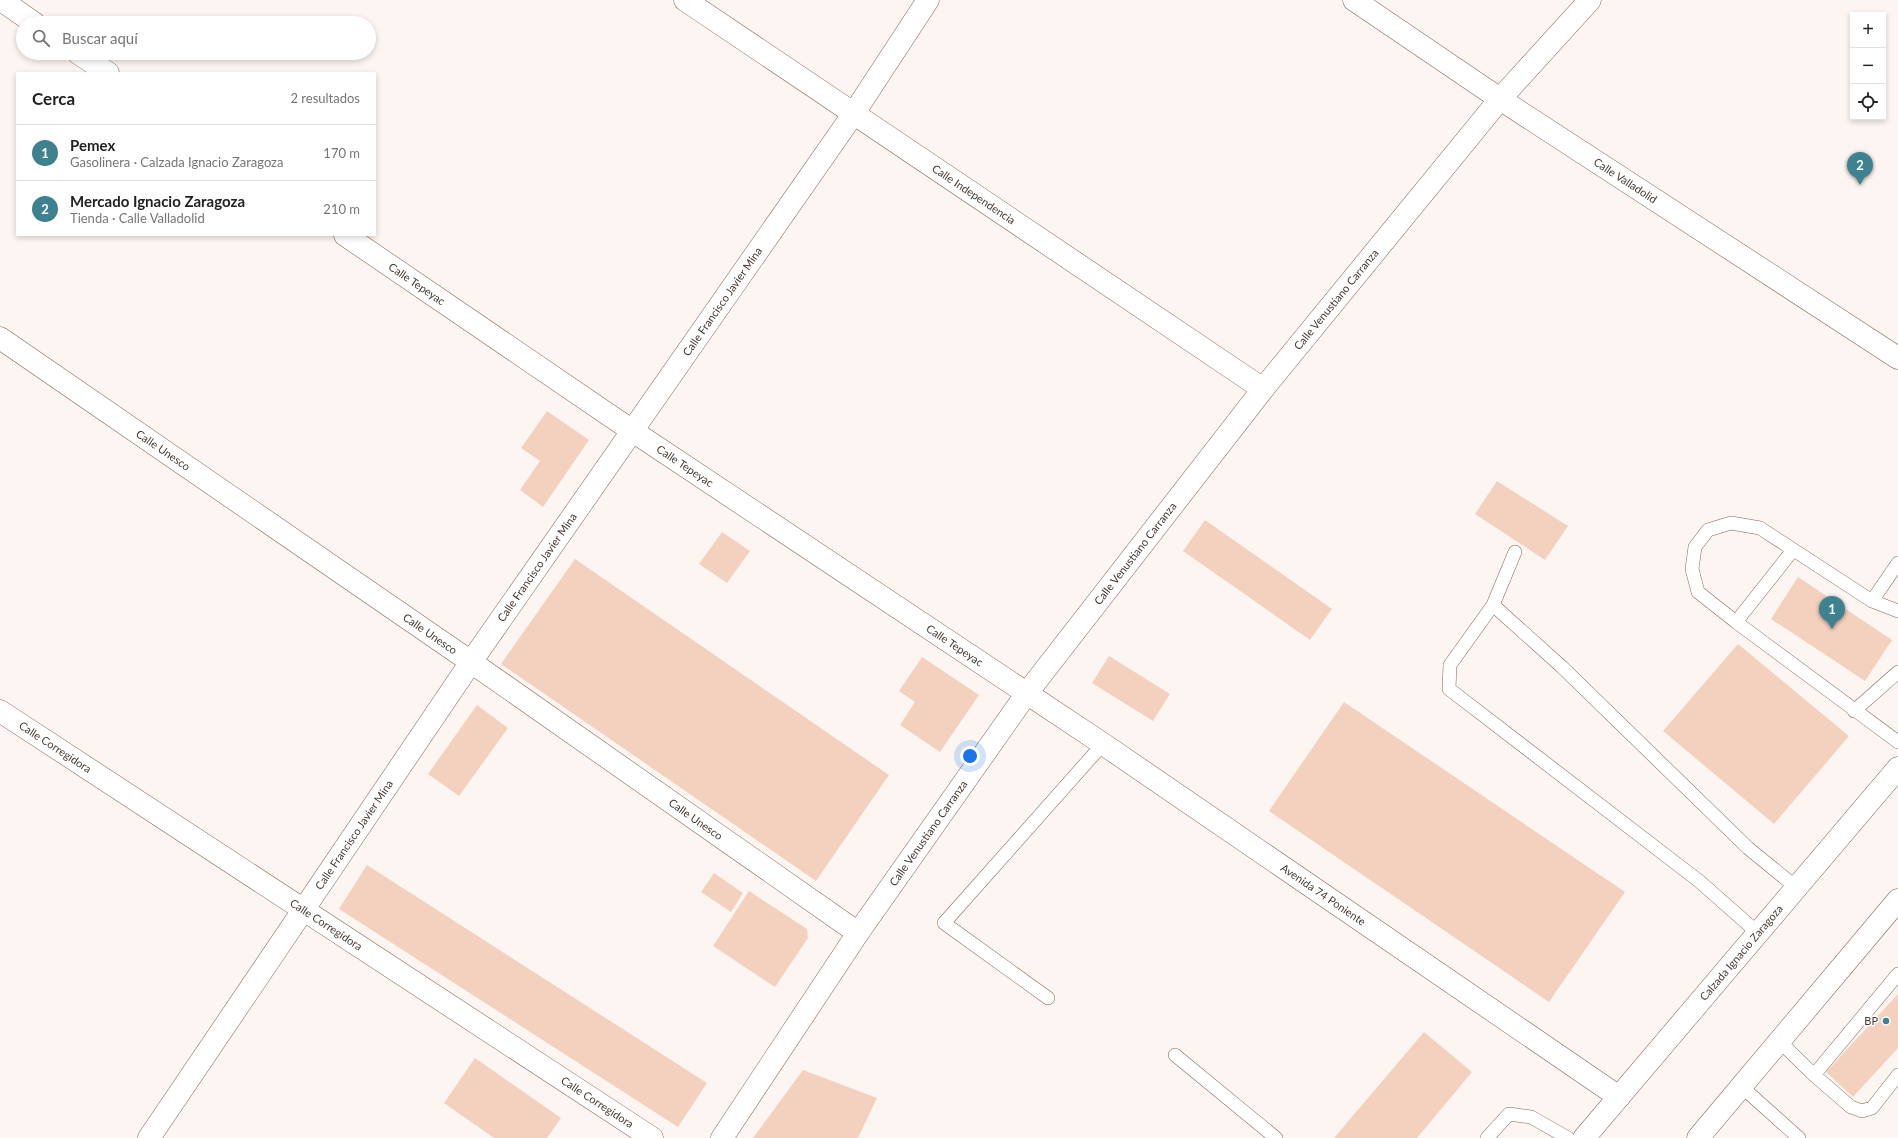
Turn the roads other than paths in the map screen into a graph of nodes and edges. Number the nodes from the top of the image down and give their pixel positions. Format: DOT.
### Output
graph roads {
  1 [pos="1,0"];
  2 [pos="685,0"];
  3 [pos="928,0"];
  4 [pos="1354,0"];
  5 [pos="1590,0"];
  6 [pos="24,16"];
  7 [pos="88,60"];
  8 [pos="106,72"];
  9 [pos="1500,99"];
  10 [pos="854,113"];
  11 [pos="346,236"];
  12 [pos="0,338"];
  13 [pos="1898,358"];
  14 [pos="1263,388"];
  15 [pos="631,430"];
  16 [pos="1794,550"];
  17 [pos="1515,552"];
  18 [pos="1898,563"];
  19 [pos="1872,601"];
  20 [pos="1493,605"];
  21 [pos="1898,611"];
  22 [pos="1736,622"];
  23 [pos="471,662"];
  24 [pos="1898,672"];
  25 [pos="1027,693"];
  26 [pos="0,711"];
  27 [pos="1854,711"];
  28 [pos="1898,742"];
  29 [pos="1103,744"];
  30 [pos="1898,768"];
  31 [pos="1797,888"];
  32 [pos="1898,901"];
  33 [pos="303,909"];
  34 [pos="858,933"];
  35 [pos="1758,933"];
  36 [pos="1898,974"];
  37 [pos="1048,998"];
  38 [pos="1780,1042"];
  39 [pos="1175,1055"];
  40 [pos="1814,1075"];
  41 [pos="1898,1075"];
  42 [pos="1742,1087"];
  43 [pos="1619,1097"];
  44 [pos="1791,1135"];
  45 [pos="149,1138"];
  46 [pos="652,1138"];
  47 [pos="722,1138"];
  48 [pos="1276,1138"];
  49 [pos="1488,1138"];
  50 [pos="1568,1138"];
  51 [pos="1584,1138"];
  52 [pos="1698,1138"];
  1 -- 6 [label="street"];
  2 -- 10 [label="street, Calle Independencia"];
  3 -- 10 [label="street, Calle Francisco Javier Mina"];
  4 -- 9 [label="street, Calle Valladolid"];
  5 -- 9 [label="street, Calle Venustiano Carranza"];
  7 -- 8 [label="street"];
  9 -- 13 [label="street, Calle Valladolid"];
  9 -- 14 [label="street, Calle Venustiano Carranza"];
  10 -- 14 [label="street, Calle Independencia"];
  10 -- 15 [label="street, Calle Francisco Javier Mina"];
  11 -- 15 [label="street, Calle Tepeyac"];
  12 -- 23 [label="street, Calle Unesco"];
  14 -- 25 [label="street, Calle Venustiano Carranza"];
  15 -- 23 [label="street, Calle Francisco Javier Mina"];
  15 -- 25 [label="street, Calle Tepeyac"];
  16 -- 19 [label="lane"];
  16 -- 22 [label="lane"];
  16 -- 22 [label="lane"];
  17 -- 20 [label="lane"];
  18 -- 19 [label="lane"];
  19 -- 21 [label="lane"];
  20 -- 31 [label="lane"];
  20 -- 35 [label="lane"];
  22 -- 27 [label="lane"];
  23 -- 33 [label="street, Calle Francisco Javier Mina"];
  23 -- 34 [label="street, Calle Unesco"];
  24 -- 27 [label="lane"];
  25 -- 29 [label="street, Avenida 74 Poniente"];
  25 -- 34 [label="street, Calle Venustiano Carranza"];
  26 -- 33 [label="street, Calle Corregidora"];
  27 -- 28 [label="lane"];
  29 -- 37 [label="lane"];
  29 -- 43 [label="street, Avenida 74 Poniente"];
  30 -- 31 [label="street, Calzada Ignacio Zaragoza"];
  31 -- 35 [label="street, Calzada Ignacio Zaragoza"];
  32 -- 38 [label="street"];
  33 -- 45 [label="street, Calle Francisco Javier Mina"];
  33 -- 46 [label="street, Calle Corregidora"];
  34 -- 47 [label="street, Calle Venustiano Carranza"];
  35 -- 43 [label="street, Calzada Ignacio Zaragoza"];
  36 -- 40 [label="lane"];
  38 -- 40 [label="lane"];
  38 -- 42 [label="street"];
  39 -- 48 [label="lane"];
  40 -- 41 [label="lane"];
  42 -- 44 [label="lane"];
  42 -- 52 [label="street"];
  43 -- 51 [label="street, Calzada Ignacio Zaragoza"];
  49 -- 50 [label="lane"];
}
